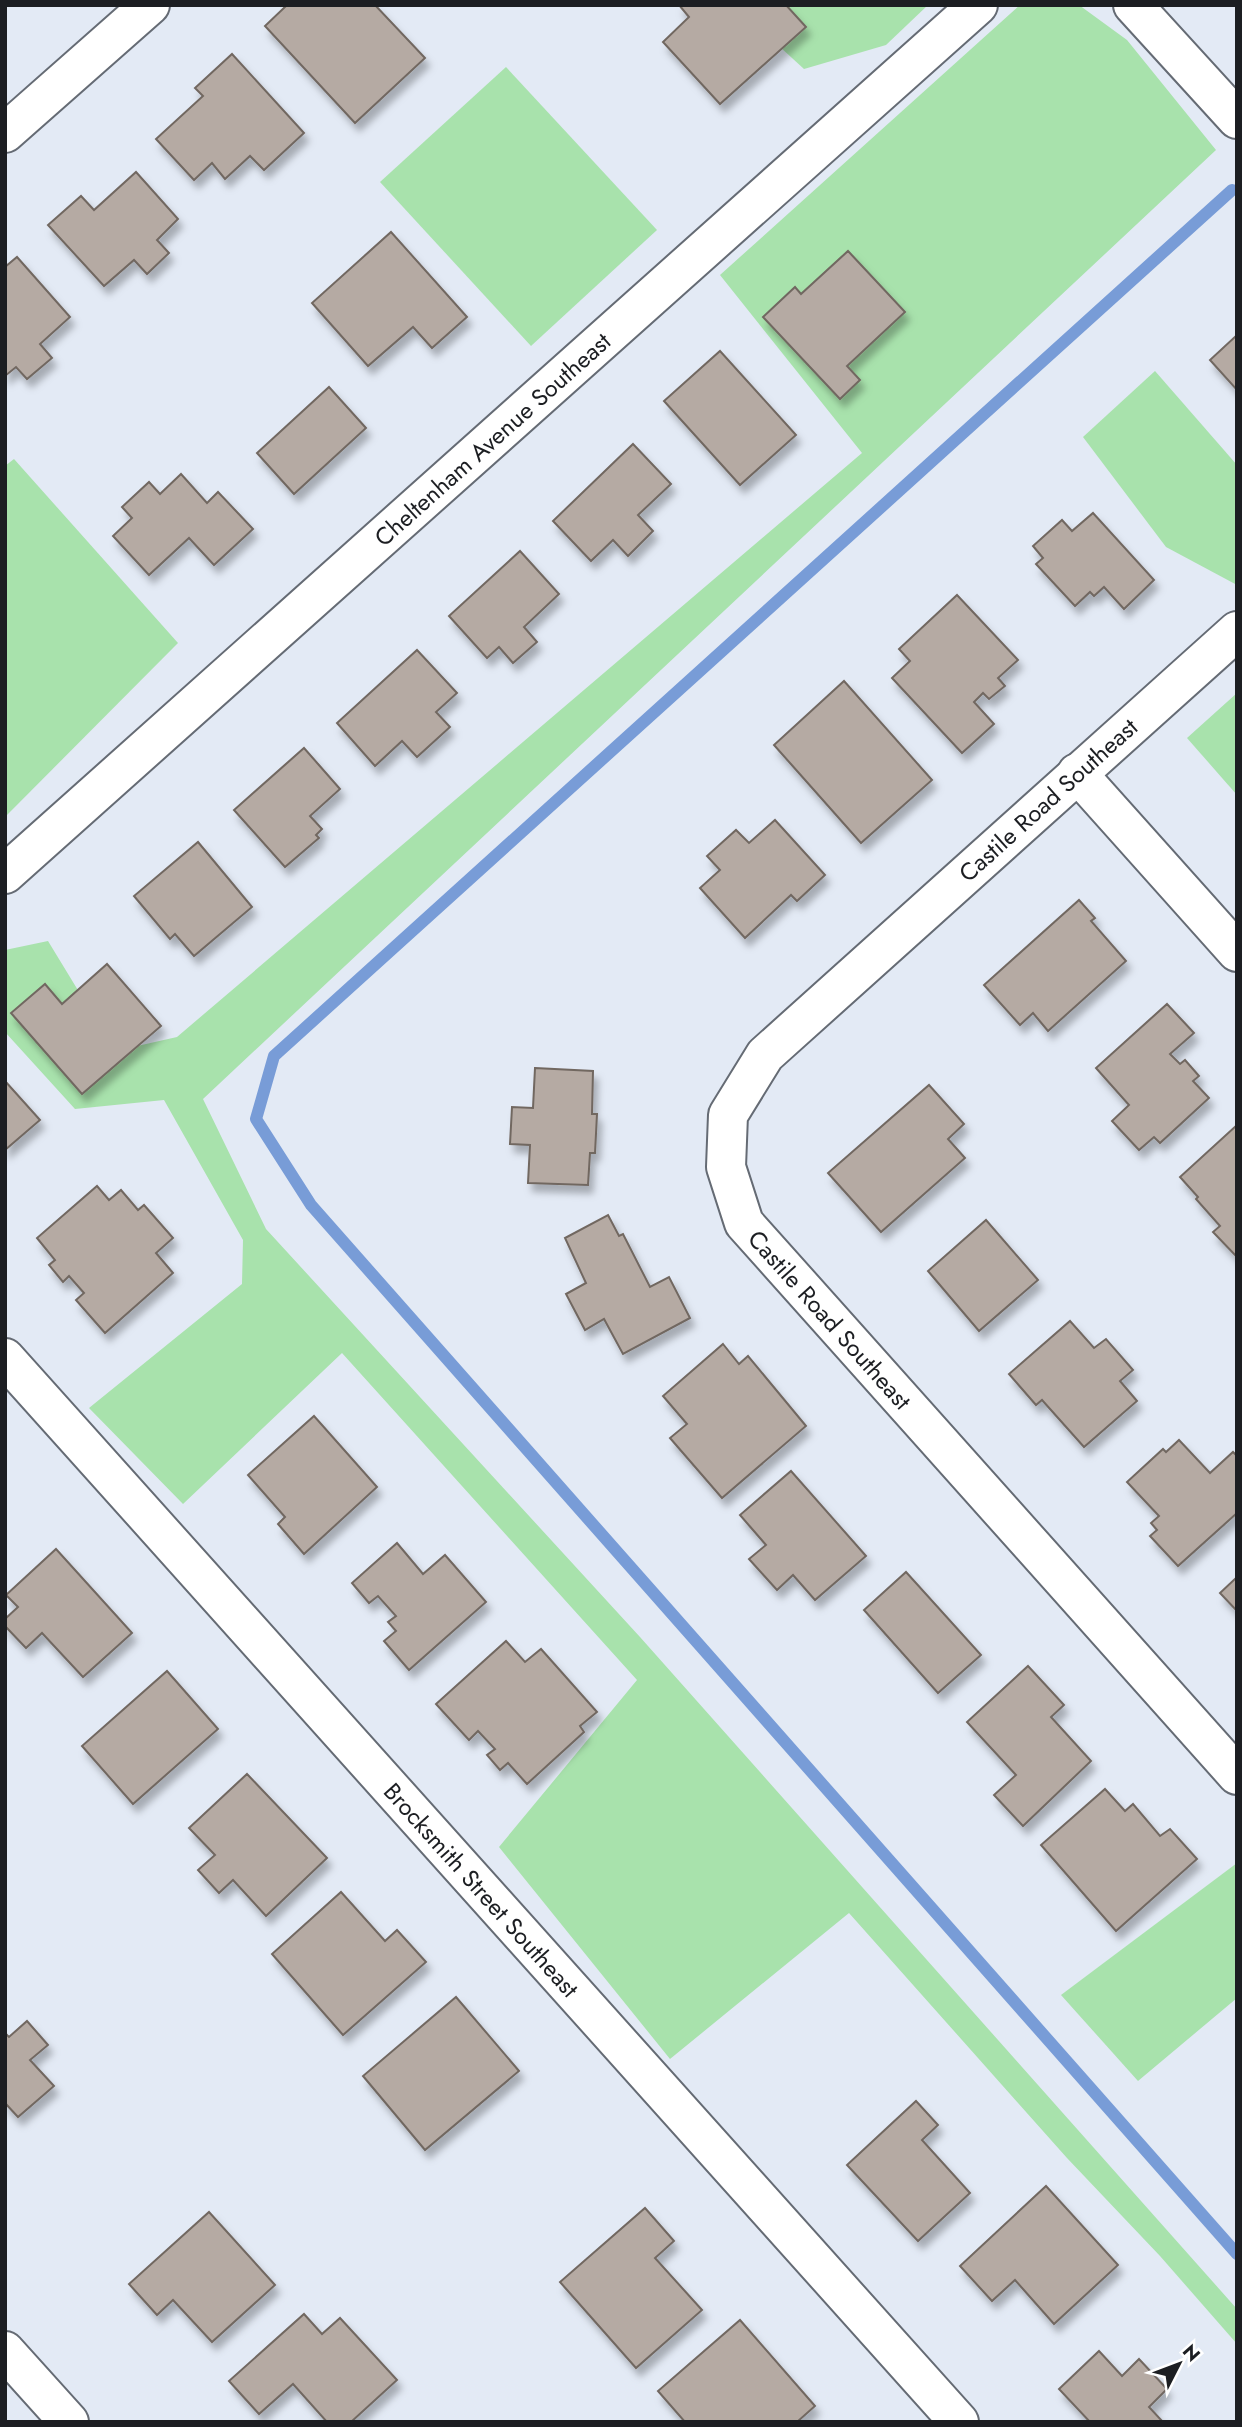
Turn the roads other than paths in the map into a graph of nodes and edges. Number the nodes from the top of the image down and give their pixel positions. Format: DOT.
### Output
graph roads {
  1 [pos="150,5"];
  2 [pos="978,5"];
  3 [pos="1133,5"];
  4 [pos="1237,119"];
  5 [pos="5,133"];
  6 [pos="1237,631"];
  7 [pos="1076,773"];
  8 [pos="5,874"];
  9 [pos="1237,952"];
  10 [pos="5,1358"];
  11 [pos="1237,1775"];
  12 [pos="5,2351"];
  13 [pos="69,2422"];
  14 [pos="959,2422"];
  1 -- 5 [label="street"];
  2 -- 8 [label="street, Cheltenham Avenue Southeast"];
  3 -- 4 [label="street"];
  6 -- 7 [label="street, Castile Road Southeast"];
  7 -- 9 [label="street"];
  7 -- 11 [label="street, Castile Road Southeast"];
  10 -- 14 [label="street, Brocksmith Street Southeast"];
  12 -- 13 [label="street"];
}
